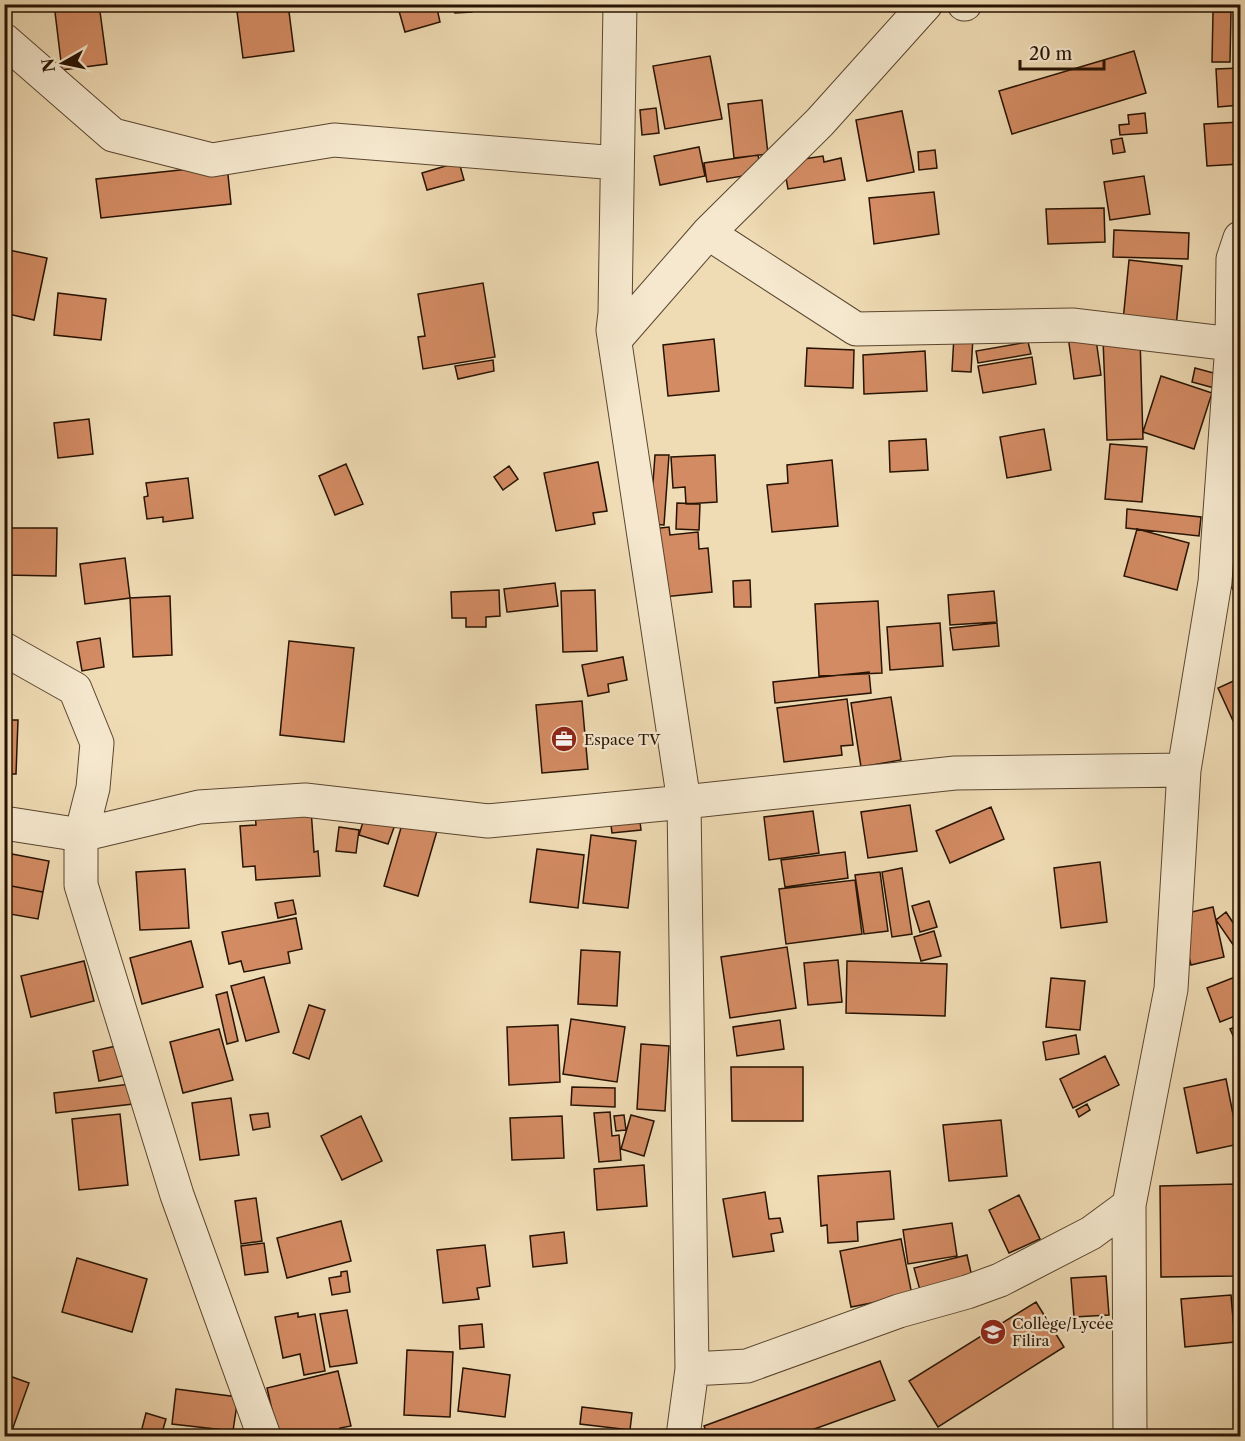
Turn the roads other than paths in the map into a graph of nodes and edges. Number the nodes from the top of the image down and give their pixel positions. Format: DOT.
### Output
graph roads {
  1 [pos="620,4"];
  2 [pos="926,4"];
  3 [pos="4,40"];
  4 [pos="617,164"];
  5 [pos="708,233"];
  6 [pos="1240,238"];
  7 [pos="614,337"];
  8 [pos="1232,344"];
  9 [pos="4,649"];
  10 [pos="1184,770"];
  11 [pos="684,802"];
  12 [pos="4,823"];
  13 [pos="81,835"];
  14 [pos="1129,1205"];
  15 [pos="692,1369"];
  16 [pos="264,1437"];
  17 [pos="683,1437"];
  18 [pos="1130,1437"];
  1 -- 4 [label="street"];
  2 -- 5 [label="street"];
  3 -- 4 [label="street"];
  4 -- 7 [label="street"];
  5 -- 7 [label="street"];
  5 -- 8 [label="street"];
  6 -- 8 [label="street"];
  7 -- 11 [label="street"];
  8 -- 10 [label="street"];
  9 -- 13 [label="street"];
  10 -- 11 [label="street"];
  10 -- 14 [label="street"];
  11 -- 13 [label="street"];
  11 -- 15 [label="street"];
  12 -- 13 [label="street"];
  13 -- 16 [label="street"];
  14 -- 15 [label="street"];
  14 -- 18 [label="street"];
  15 -- 17 [label="street"];
}
